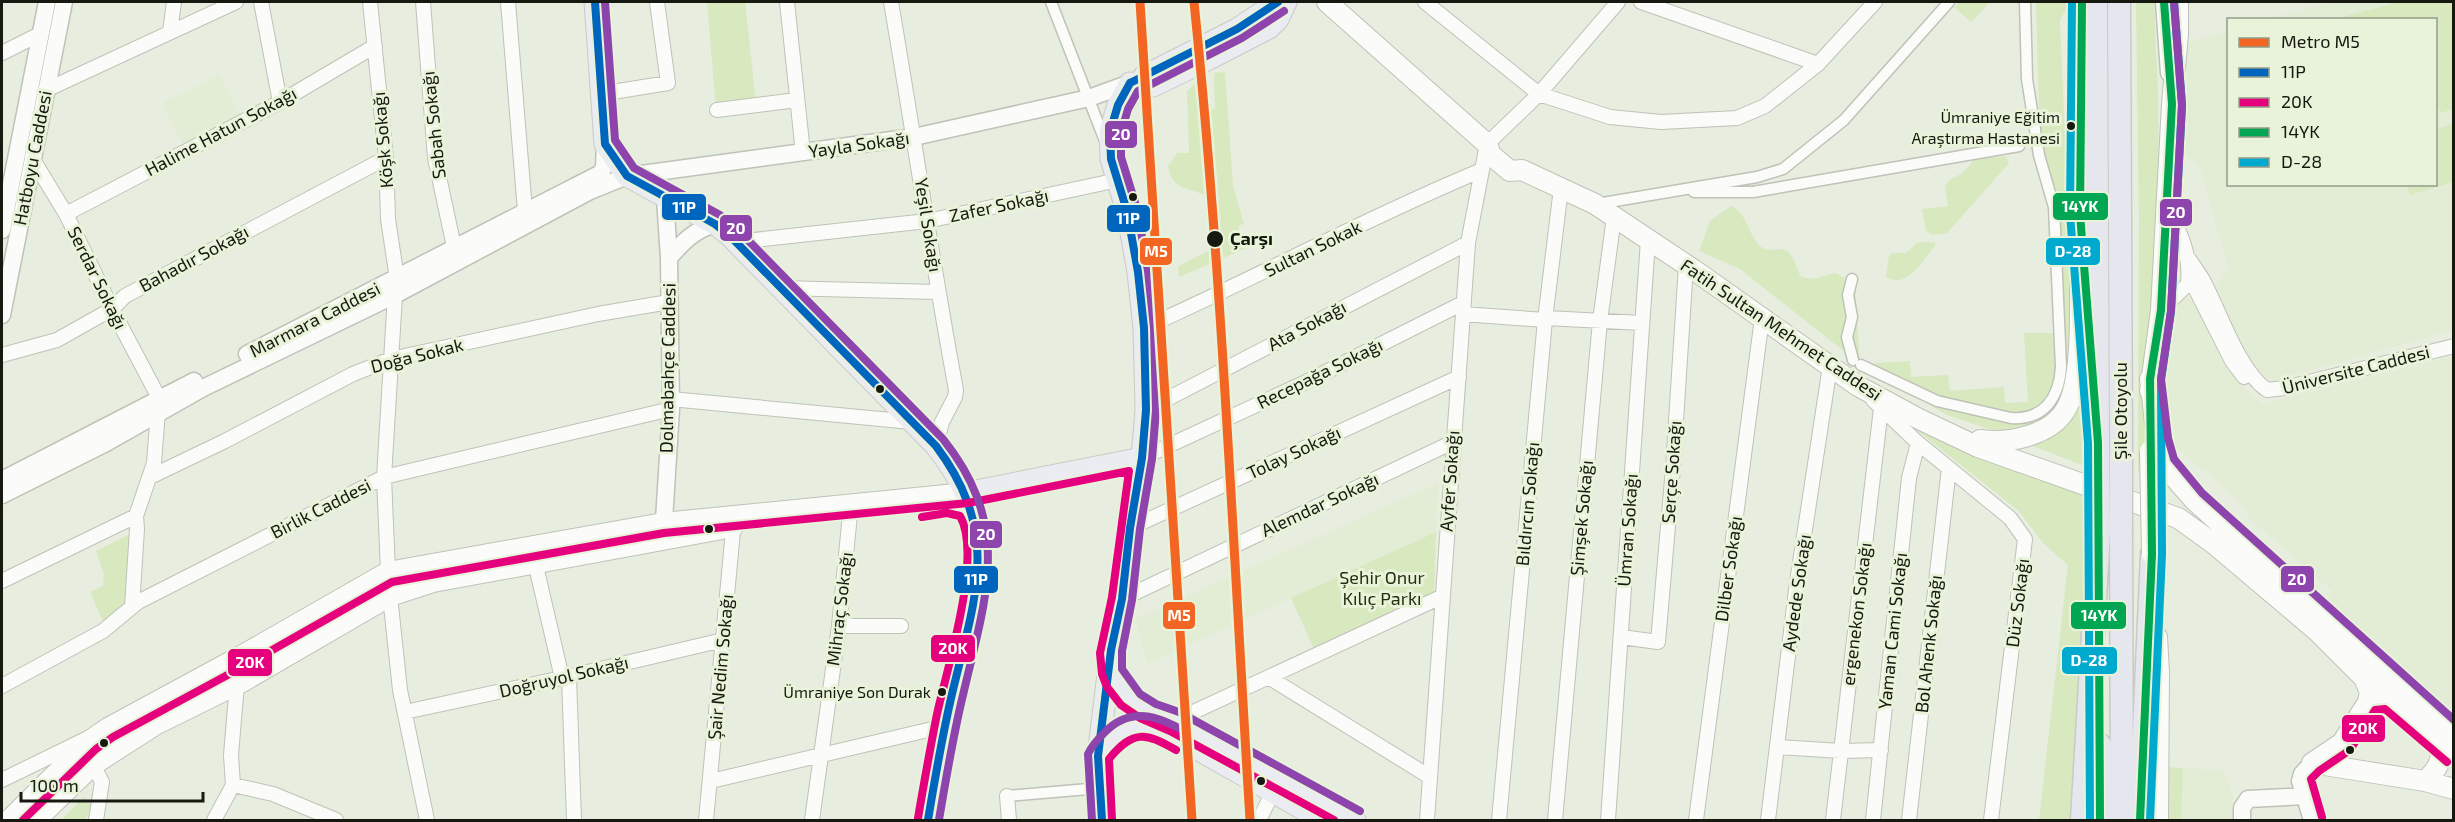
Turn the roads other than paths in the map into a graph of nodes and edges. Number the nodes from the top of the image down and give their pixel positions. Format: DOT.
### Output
graph roads {
  1 [pos="47,2"];
  2 [pos="64,2"];
  3 [pos="174,2"];
  4 [pos="236,2"];
  5 [pos="261,2"];
  6 [pos="370,2"];
  7 [pos="423,2"];
  8 [pos="428,2"];
  9 [pos="508,2"];
  10 [pos="595,2"];
  11 [pos="657,2"];
  12 [pos="787,2"];
  13 [pos="891,2"];
  14 [pos="1051,2"];
  15 [pos="1278,2"];
  16 [pos="1286,2"];
  17 [pos="1327,2"];
  18 [pos="1425,2"];
  19 [pos="1618,2"];
  20 [pos="1641,2"];
  21 [pos="1875,2"];
  22 [pos="1949,2"];
  23 [pos="2025,2"];
  24 [pos="2082,2"];
  25 [pos="2096,2"];
  26 [pos="2119,2"];
  27 [pos="2164,2"];
  28 [pos="2178,2"];
  29 [pos="170,32"];
  30 [pos="40,34"];
  31 [pos="375,46"];
  32 [pos="2,53"];
  33 [pos="1818,64"];
  34 [pos="1130,82"];
  35 [pos="46,90"];
  36 [pos="600,94"];
  37 [pos="1539,94"];
  38 [pos="1089,98"];
  39 [pos="797,100"];
  40 [pos="280,102"];
  41 [pos="2172,104"];
  42 [pos="717,110"];
  43 [pos="914,137"];
  44 [pos="604,144"];
  45 [pos="1487,144"];
  46 [pos="2019,146"];
  47 [pos="802,153"];
  48 [pos="386,158"];
  49 [pos="1112,159"];
  50 [pos="16,165"];
  51 [pos="1482,170"];
  52 [pos="627,176"];
  53 [pos="1118,180"];
  54 [pos="1561,188"];
  55 [pos="1669,192"];
  56 [pos="665,198"];
  57 [pos="1595,204"];
  58 [pos="2166,206"];
  59 [pos="525,211"];
  60 [pos="66,214"];
  61 [pos="2080,214"];
  62 [pos="1614,217"];
  63 [pos="927,221"];
  64 [pos="715,224"];
  65 [pos="2,230"];
  66 [pos="1648,240"];
  67 [pos="736,242"];
  68 [pos="1468,243"];
  69 [pos="454,247"];
  70 [pos="669,258"];
  71 [pos="2189,259"];
  72 [pos="1686,265"];
  73 [pos="1852,279"];
  74 [pos="2188,284"];
  75 [pos="396,287"];
  76 [pos="782,288"];
  77 [pos="938,292"];
  78 [pos="669,303"];
  79 [pos="112,309"];
  80 [pos="1463,309"];
  81 [pos="2161,310"];
  82 [pos="2,315"];
  83 [pos="1762,318"];
  84 [pos="1546,319"];
  85 [pos="1599,321"];
  86 [pos="1642,323"];
  87 [pos="1144,328"];
  88 [pos="2454,346"];
  89 [pos="2454,352"];
  90 [pos="2,355"];
  91 [pos="391,359"];
  92 [pos="1830,366"];
  93 [pos="1459,377"];
  94 [pos="2150,379"];
  95 [pos="1858,386"];
  96 [pos="671,404"];
  97 [pos="158,406"];
  98 [pos="1881,408"];
  99 [pos="1146,410"];
  100 [pos="912,422"];
  101 [pos="1955,436"];
  102 [pos="1453,442"];
  103 [pos="1918,443"];
  104 [pos="2098,443"];
  105 [pos="936,446"];
  106 [pos="1142,458"];
  107 [pos="1949,468"];
  108 [pos="150,477"];
  109 [pos="384,477"];
  110 [pos="2,480"];
  111 [pos="2,495"];
  112 [pos="969,503"];
  113 [pos="851,509"];
  114 [pos="136,516"];
  115 [pos="734,521"];
  116 [pos="1130,528"];
  117 [pos="663,531"];
  118 [pos="2110,532"];
  119 [pos="2152,554"];
  120 [pos="535,562"];
  121 [pos="388,572"];
  122 [pos="2,581"];
  123 [pos="390,596"];
  124 [pos="1441,597"];
  125 [pos="1122,598"];
  126 [pos="132,607"];
  127 [pos="839,626"];
  128 [pos="901,626"];
  129 [pos="1621,637"];
  130 [pos="723,640"];
  131 [pos="1111,650"];
  132 [pos="565,678"];
  133 [pos="1270,678"];
  134 [pos="2364,678"];
  135 [pos="237,684"];
  136 [pos="2,686"];
  137 [pos="2389,699"];
  138 [pos="2368,702"];
  139 [pos="405,712"];
  140 [pos="1174,721"];
  141 [pos="945,726"];
  142 [pos="108,728"];
  143 [pos="2342,743"];
  144 [pos="2449,744"];
  145 [pos="121,747"];
  146 [pos="1777,747"];
  147 [pos="1881,750"];
  148 [pos="1841,751"];
  149 [pos="820,755"];
  150 [pos="1098,756"];
  151 [pos="86,759"];
  152 [pos="2312,763"];
  153 [pos="2341,767"];
  154 [pos="1430,777"];
  155 [pos="2,780"];
  156 [pos="711,781"];
  157 [pos="2425,781"];
  158 [pos="233,785"];
  159 [pos="1100,788"];
  160 [pos="2454,789"];
  161 [pos="1272,794"];
  162 [pos="1007,796"];
  163 [pos="2305,796"];
  164 [pos="9,820"];
  165 [pos="36,820"];
  166 [pos="96,820"];
  167 [pos="214,820"];
  168 [pos="336,820"];
  169 [pos="428,820"];
  170 [pos="574,820"];
  171 [pos="706,820"];
  172 [pos="812,820"];
  173 [pos="928,820"];
  174 [pos="1009,820"];
  175 [pos="1102,820"];
  176 [pos="1259,820"];
  177 [pos="1322,820"];
  178 [pos="1355,820"];
  179 [pos="1427,820"];
  180 [pos="1499,820"];
  181 [pos="1555,820"];
  182 [pos="1608,820"];
  183 [pos="1696,820"];
  184 [pos="1768,820"];
  185 [pos="1833,820"];
  186 [pos="1873,820"];
  187 [pos="1910,820"];
  188 [pos="1991,820"];
  189 [pos="2082,820"];
  190 [pos="2100,820"];
  191 [pos="2122,820"];
  192 [pos="2140,820"];
  193 [pos="2158,820"];
  194 [pos="2242,820"];
  195 [pos="2312,820"];
  1 -- 30 [label="street, Hatboyu Caddesi"];
  2 -- 35 [label="street, Hatboyu Caddesi"];
  3 -- 29 [label="street"];
  4 -- 29 [label="street"];
  5 -- 40 [label="street"];
  6 -- 31 [label="street, Köşk Sokağı"];
  7 -- 8 [label="street"];
  7 -- 69 [label="street, Sabah Sokağı"];
  9 -- 59 [label="street"];
  10 -- 36 [label="main road"];
  11 -- 36 [label="street"];
  12 -- 39 [label="street"];
  13 -- 43 [label="street, Yeşil Sokağı"];
  14 -- 38 [label="street"];
  15 -- 34 [label="main road"];
  16 -- 34 [label="main road"];
  17 -- 45 [label="main road, Fatih Sultan Mehmet Caddesi"];
  18 -- 37 [label="street"];
  19 -- 37 [label="street"];
  20 -- 33 [label="street"];
  21 -- 33 [label="street"];
  22 -- 55 [label="street"];
  23 -- 73 [label="street"];
  24 -- 61 [label="street"];
  25 -- 104 [label="highway, Şile Otoyolu"];
  26 -- 118 [label="highway, Şile Otoyolu, bridge"];
  27 -- 41 [label="street"];
  28 -- 41 [label="main road"];
  29 -- 35 [label="street"];
  30 -- 32 [label="street"];
  30 -- 50 [label="street, Hatboyu Caddesi"];
  31 -- 40 [label="street, Halime Hatun Sokağı"];
  31 -- 48 [label="street, Köşk Sokağı"];
  33 -- 37 [label="street"];
  34 -- 38 [label="street, Yayla Sokağı"];
  34 -- 49 [label="main road"];
  35 -- 50 [label="street, Hatboyu Caddesi"];
  36 -- 44 [label="main road"];
  37 -- 45 [label="street"];
  38 -- 43 [label="street, Yayla Sokağı"];
  38 -- 49 [label="street"];
  39 -- 42 [label="street"];
  39 -- 47 [label="street"];
  40 -- 60 [label="street, Halime Hatun Sokağı"];
  41 -- 58 [label="main road"];
  43 -- 47 [label="street, Yayla Sokağı"];
  43 -- 63 [label="street, Yeşil Sokağı"];
  44 -- 52 [label="main road"];
  44 -- 59 [label="street, Marmara Caddesi"];
  45 -- 51 [label="street, Ayfer Sokağı"];
  45 -- 54 [label="main road, Fatih Sultan Mehmet Caddesi"];
  46 -- 55 [label="street"];
  47 -- 52 [label="street, Yayla Sokağı"];
  48 -- 75 [label="street, Köşk Sokağı"];
  48 -- 79 [label="street, Bahadır Sokağı"];
  49 -- 53 [label="main road"];
  50 -- 60 [label="street, Serdar Sokağı"];
  50 -- 65 [label="street, Hatboyu Caddesi"];
  50 -- 82 [label="street, Hatboyu Caddesi"];
  51 -- 68 [label="street, Ayfer Sokağı"];
  51 -- 87 [label="street, Sultan Sokak"];
  52 -- 56 [label="main road"];
  52 -- 75 [label="street, Marmara Caddesi"];
  53 -- 63 [label="street, Zafer Sokağı"];
  53 -- 87 [label="main road"];
  54 -- 57 [label="main road, Fatih Sultan Mehmet Caddesi"];
  54 -- 84 [label="street, Bıldırcın Sokağı"];
  55 -- 57 [label="street"];
  56 -- 64 [label="main road"];
  56 -- 70 [label="street, Dolmabahçe Caddesi"];
  57 -- 62 [label="main road, Fatih Sultan Mehmet Caddesi"];
  58 -- 71 [label="street"];
  58 -- 81 [label="main road"];
  59 -- 69 [label="street, Marmara Caddesi"];
  60 -- 79 [label="street, Serdar Sokağı"];
  61 -- 101 [label="main road"];
  61 -- 104 [label="highway"];
  62 -- 66 [label="main road, Fatih Sultan Mehmet Caddesi"];
  62 -- 85 [label="street, Şimşek Sokağı"];
  63 -- 67 [label="street, Zafer Sokağı"];
  63 -- 77 [label="street, Yeşil Sokağı"];
  64 -- 67 [label="main road"];
  64 -- 70 [label="street"];
  66 -- 72 [label="main road, Fatih Sultan Mehmet Caddesi"];
  66 -- 86 [label="street, Ümran Sokağı"];
  67 -- 76 [label="main road"];
  68 -- 80 [label="street, Ayfer Sokağı"];
  68 -- 99 [label="street, Ata Sokağı"];
  69 -- 75 [label="street, Marmara Caddesi"];
  70 -- 78 [label="street, Dolmabahçe Caddesi"];
  71 -- 74 [label="street"];
  71 -- 88 [label="street, Üniversite Caddesi"];
  72 -- 83 [label="main road, Fatih Sultan Mehmet Caddesi"];
  72 -- 129 [label="street, Serçe Sokağı"];
  74 -- 81 [label="street"];
  74 -- 89 [label="street, Üniversite Caddesi"];
  75 -- 91 [label="street, Köşk Sokağı"];
  75 -- 97 [label="street, Marmara Caddesi"];
  76 -- 77 [label="street"];
  76 -- 100 [label="main road"];
  77 -- 105 [label="street, Yeşil Sokağı"];
  78 -- 91 [label="street, Doğa Sokak"];
  78 -- 96 [label="street, Dolmabahçe Caddesi"];
  79 -- 90 [label="street, Bahadır Sokağı"];
  79 -- 97 [label="street, Serdar Sokağı"];
  80 -- 84 [label="street"];
  80 -- 93 [label="street, Ayfer Sokağı"];
  80 -- 106 [label="street, Recepağa Sokağı"];
  81 -- 94 [label="main road"];
  83 -- 92 [label="main road, Fatih Sultan Mehmet Caddesi"];
  83 -- 183 [label="street, Dilber Sokağı"];
  84 -- 85 [label="street"];
  84 -- 180 [label="street, Bıldırcın Sokağı"];
  85 -- 86 [label="street"];
  85 -- 181 [label="street, Şimşek Sokağı"];
  86 -- 129 [label="street, Ümran Sokağı"];
  87 -- 99 [label="main road"];
  91 -- 108 [label="street, Doğa Sokak"];
  91 -- 109 [label="street, Köşk Sokağı"];
  92 -- 95 [label="main road, Fatih Sultan Mehmet Caddesi"];
  92 -- 146 [label="street, Aydede Sokağı"];
  93 -- 102 [label="street, Ayfer Sokağı"];
  93 -- 116 [label="street, Tolay Sokağı"];
  94 -- 119 [label="main road, bridge"];
  94 -- 144 [label="main road"];
  95 -- 98 [label="street, Düz Sokağı"];
  95 -- 101 [label="main road, Fatih Sultan Mehmet Caddesi"];
  96 -- 100 [label="street, Birlik Caddesi"];
  96 -- 109 [label="street, Birlik Caddesi"];
  96 -- 117 [label="street, Dolmabahçe Caddesi"];
  97 -- 108 [label="street"];
  97 -- 110 [label="street, Marmara Caddesi"];
  97 -- 111 [label="street, Marmara Caddesi"];
  98 -- 103 [label="street, Düz Sokağı"];
  98 -- 148 [label="street, ergenekon Sokağı"];
  99 -- 106 [label="main road"];
  100 -- 105 [label="main road"];
  101 -- 134 [label="main road, Fatih Sultan Mehmet Caddesi"];
  102 -- 124 [label="street, Ayfer Sokağı"];
  102 -- 125 [label="street, Alemdar Sokağı"];
  103 -- 107 [label="street, Düz Sokağı"];
  103 -- 147 [label="street, Yaman Cami Sokağı"];
  104 -- 118 [label="highway, Şile Otoyolu, bridge"];
  105 -- 112 [label="main road"];
  106 -- 112 [label="main road"];
  106 -- 116 [label="main road"];
  107 -- 187 [label="street, Bol Ahenk Sokağı"];
  107 -- 188 [label="street, Düz Sokağı"];
  108 -- 114 [label="street"];
  109 -- 121 [label="street, Köşk Sokağı"];
  109 -- 126 [label="street, Birlik Caddesi"];
  112 -- 113 [label="main road"];
  112 -- 141 [label="main road"];
  113 -- 115 [label="main road"];
  113 -- 127 [label="street, Mihraç Sokağı"];
  114 -- 122 [label="street"];
  114 -- 126 [label="street"];
  115 -- 117 [label="main road"];
  115 -- 130 [label="street, Şair Nedim Sokağı"];
  116 -- 125 [label="main road"];
  117 -- 120 [label="main road"];
  117 -- 121 [label="main road"];
  118 -- 189 [label="highway"];
  118 -- 190 [label="highway, Şile Otoyolu"];
  118 -- 191 [label="highway, Şile Otoyolu"];
  119 -- 192 [label="highway"];
  119 -- 193 [label="main road"];
  120 -- 123 [label="main road"];
  120 -- 132 [label="street"];
  121 -- 123 [label="main road"];
  121 -- 142 [label="main road"];
  123 -- 135 [label="main road"];
  123 -- 139 [label="street"];
  124 -- 133 [label="street"];
  124 -- 154 [label="street, Ayfer Sokağı"];
  125 -- 131 [label="main road"];
  126 -- 136 [label="street, Birlik Caddesi"];
  127 -- 128 [label="street"];
  127 -- 149 [label="street, Mihraç Sokağı"];
  129 -- 182 [label="street, Ümran Sokağı"];
  130 -- 132 [label="street, Doğruyol Sokağı"];
  130 -- 156 [label="street, Şair Nedim Sokağı"];
  131 -- 140 [label="main road"];
  131 -- 150 [label="main road"];
  132 -- 139 [label="street, Doğruyol Sokağı"];
  132 -- 170 [label="street"];
  133 -- 140 [label="street"];
  133 -- 154 [label="street"];
  134 -- 137 [label="main road, Fatih Sultan Mehmet Caddesi"];
  134 -- 138 [label="main road"];
  135 -- 145 [label="main road"];
  135 -- 158 [label="street"];
  137 -- 138 [label="main road"];
  137 -- 144 [label="main road, Fatih Sultan Mehmet Caddesi"];
  138 -- 143 [label="main road"];
  139 -- 169 [label="street"];
  140 -- 178 [label="main road"];
  141 -- 149 [label="street"];
  141 -- 173 [label="main road"];
  142 -- 145 [label="main road"];
  142 -- 151 [label="main road"];
  142 -- 155 [label="street"];
  143 -- 152 [label="main road"];
  143 -- 153 [label="main road"];
  144 -- 157 [label="main road"];
  145 -- 151 [label="main road"];
  146 -- 148 [label="street"];
  146 -- 184 [label="street, Aydede Sokağı"];
  147 -- 148 [label="street"];
  147 -- 186 [label="street, Yaman Cami Sokağı"];
  148 -- 185 [label="street, ergenekon Sokağı"];
  149 -- 156 [label="street"];
  149 -- 172 [label="street, Mihraç Sokağı"];
  150 -- 159 [label="main road"];
  150 -- 161 [label="main road"];
  151 -- 164 [label="main road"];
  151 -- 165 [label="main road"];
  151 -- 166 [label="street"];
  152 -- 153 [label="main road"];
  152 -- 163 [label="street"];
  153 -- 157 [label="main road"];
  154 -- 179 [label="street, Ayfer Sokağı"];
  156 -- 171 [label="street, Şair Nedim Sokağı"];
  157 -- 160 [label="main road"];
  158 -- 167 [label="street"];
  158 -- 168 [label="street"];
  159 -- 162 [label="street"];
  159 -- 175 [label="main road"];
  161 -- 176 [label="street"];
  161 -- 177 [label="main road"];
  162 -- 174 [label="street"];
  163 -- 194 [label="street"];
  163 -- 195 [label="street"];
}
